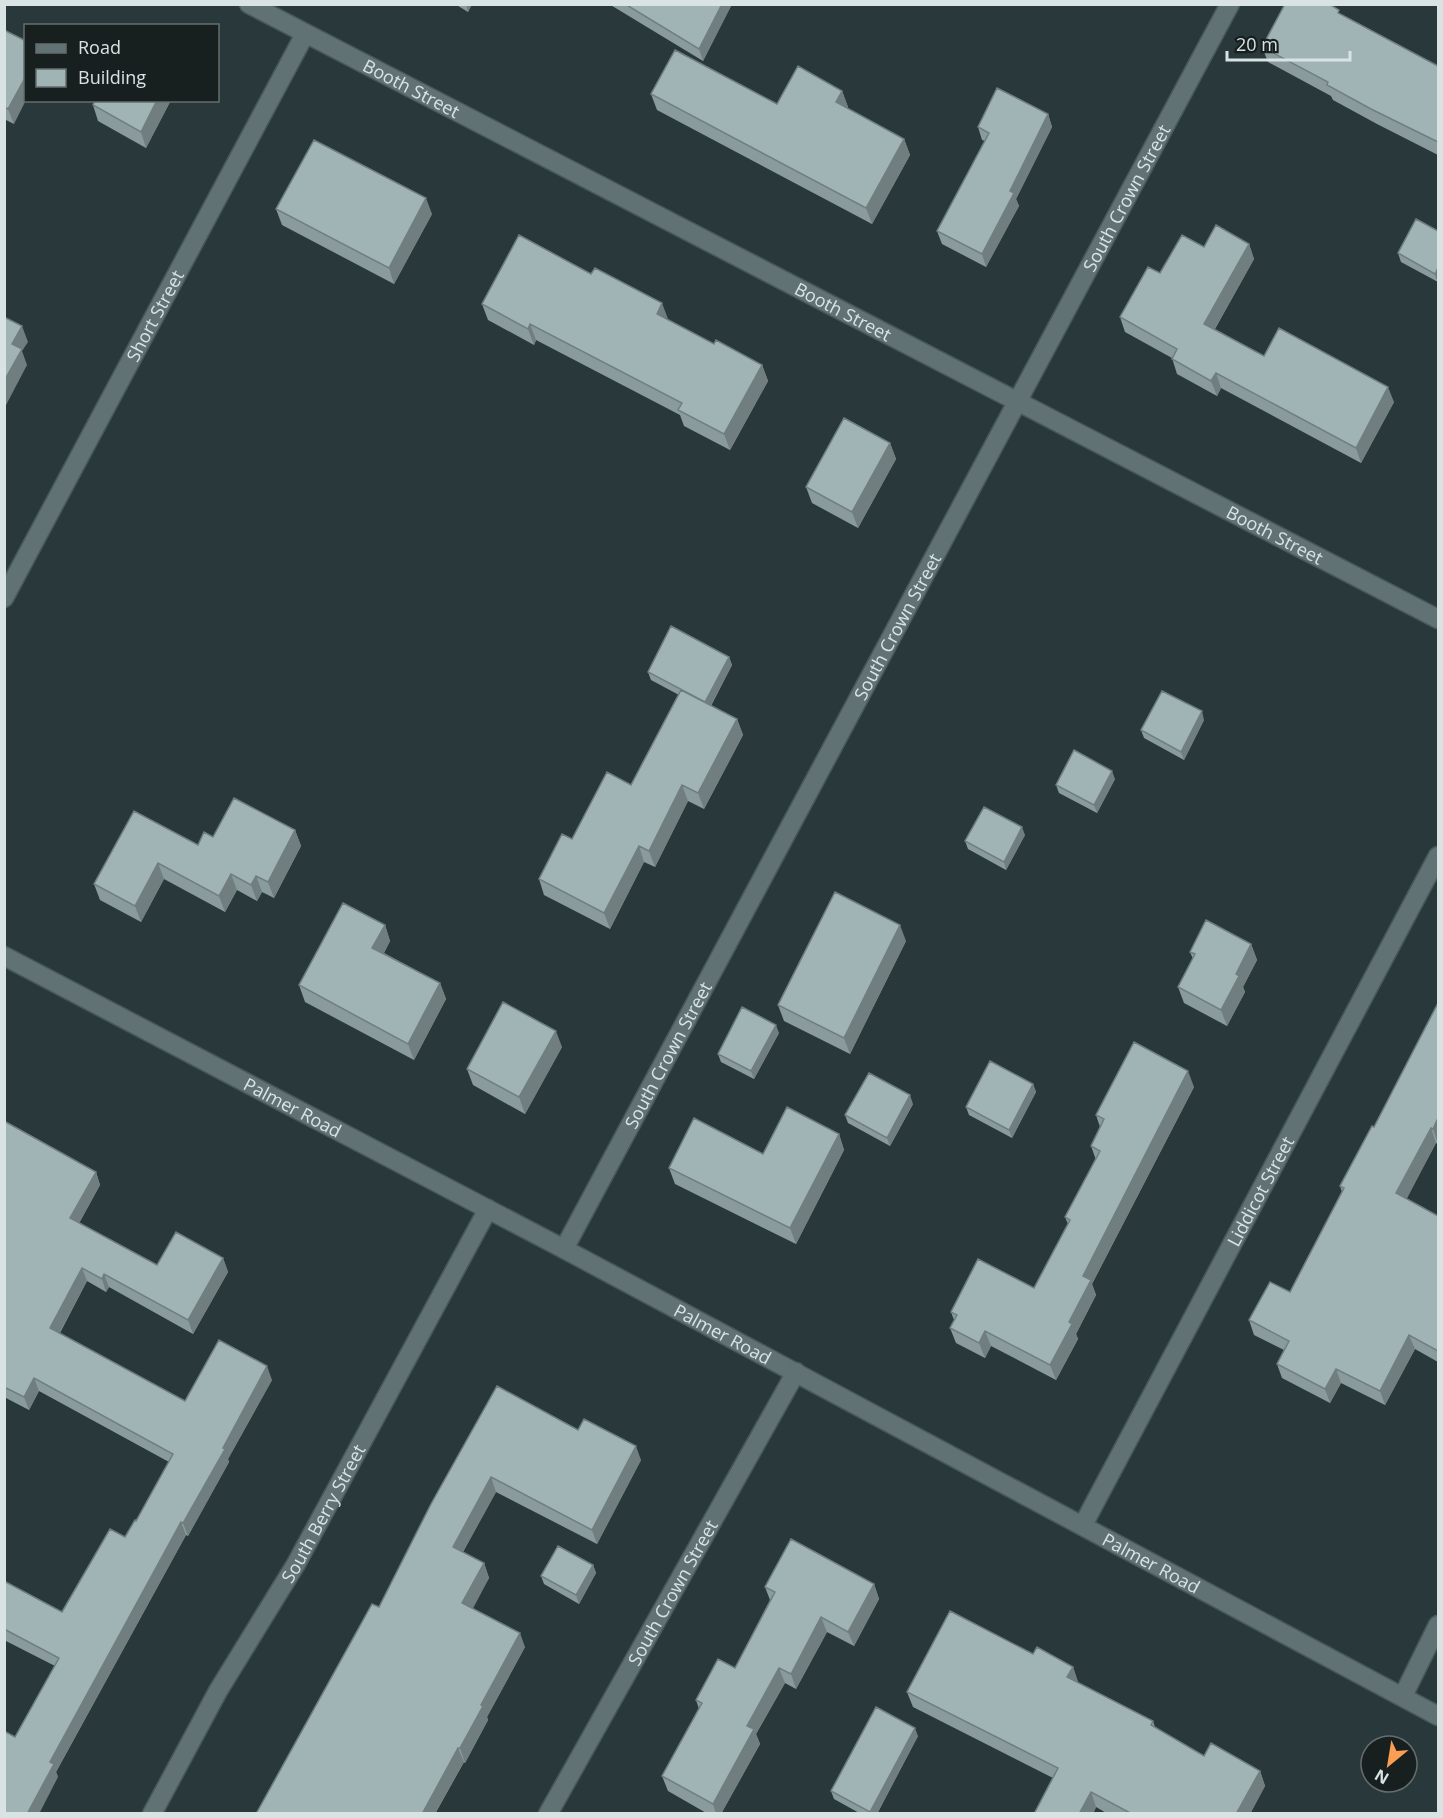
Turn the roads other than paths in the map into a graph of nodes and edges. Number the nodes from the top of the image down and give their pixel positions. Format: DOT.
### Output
graph roads {
  1 [pos="249,4"];
  2 [pos="1230,4"];
  3 [pos="305,34"];
  4 [pos="1018,402"];
  5 [pos="4,598"];
  6 [pos="1438,619"];
  7 [pos="1438,856"];
  8 [pos="4,956"];
  9 [pos="489,1209"];
  10 [pos="564,1249"];
  11 [pos="796,1372"];
  12 [pos="1083,1525"];
  13 [pos="1438,1625"];
  14 [pos="1402,1696"];
  15 [pos="1438,1716"];
  16 [pos="152,1814"];
  17 [pos="548,1814"];
  1 -- 3 [label="street, Booth Street"];
  2 -- 4 [label="street, South Crown Street"];
  3 -- 4 [label="street, Booth Street"];
  3 -- 5 [label="street, Short Street"];
  4 -- 6 [label="street, Booth Street"];
  4 -- 10 [label="street, South Crown Street"];
  7 -- 12 [label="street, Liddicot Street"];
  8 -- 9 [label="street, Palmer Road"];
  9 -- 10 [label="street, Palmer Road"];
  9 -- 16 [label="street, South Berry Street"];
  10 -- 11 [label="street, Palmer Road"];
  11 -- 12 [label="street, Palmer Road"];
  11 -- 17 [label="street, South Crown Street"];
  12 -- 14 [label="street, Palmer Road"];
  13 -- 14 [label="street"];
  14 -- 15 [label="street, Palmer Road"];
}
